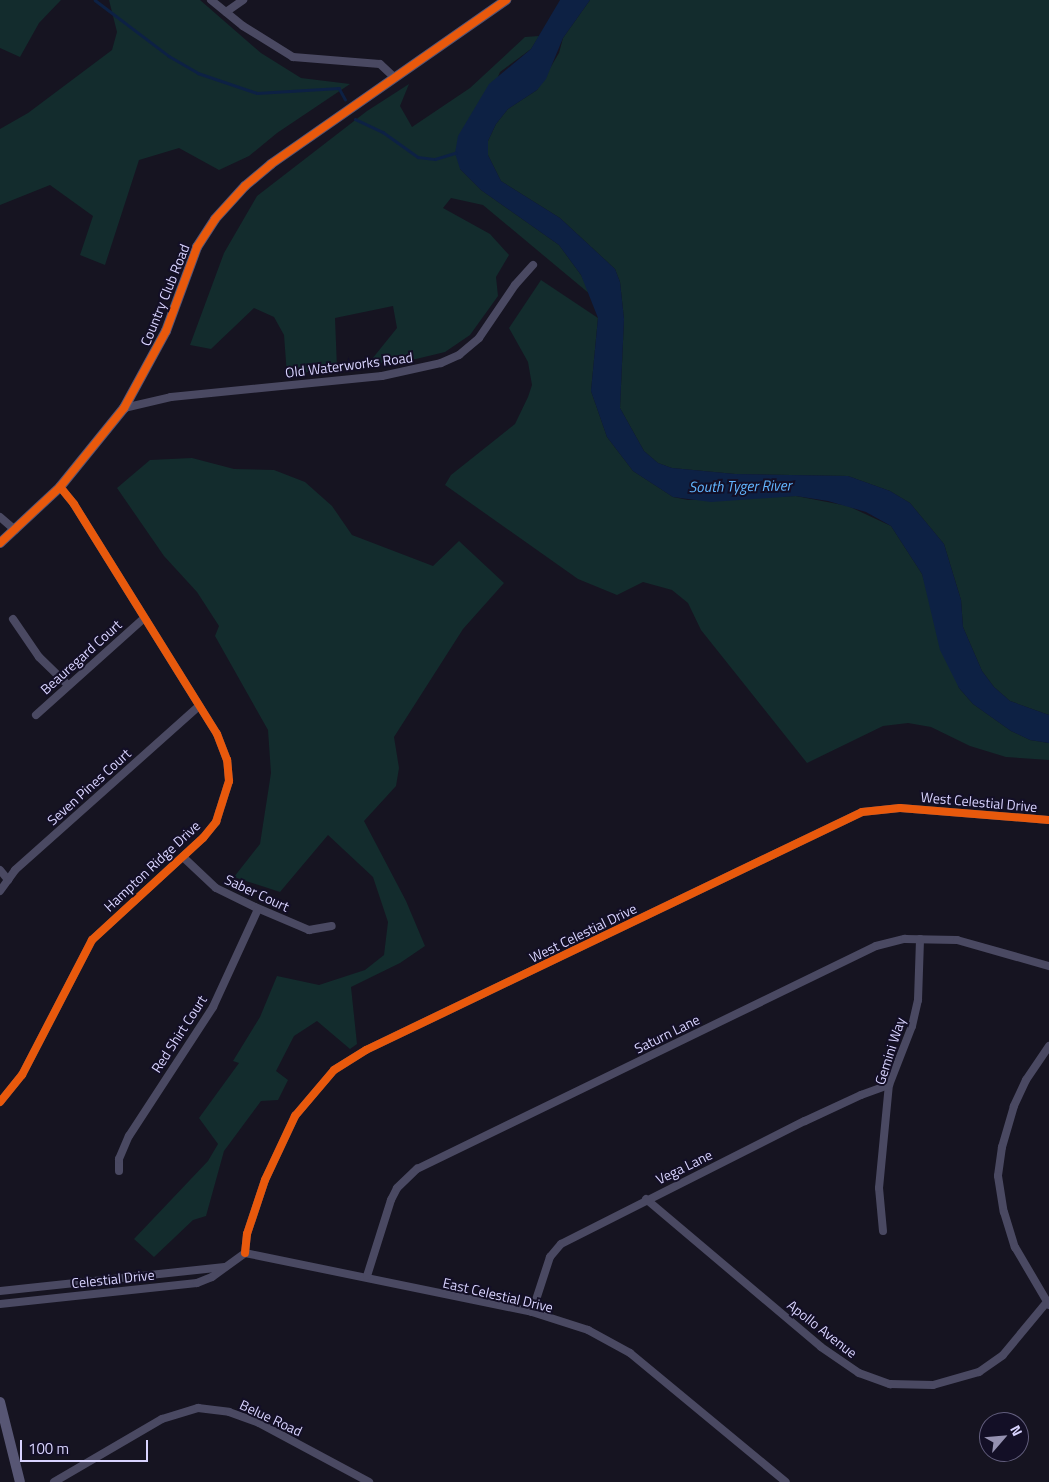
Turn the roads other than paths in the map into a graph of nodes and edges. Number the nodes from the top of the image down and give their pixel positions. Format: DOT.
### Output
graph roads {
  1 [pos="211,0"];
  2 [pos="243,0"];
  3 [pos="506,0"];
  4 [pos="226,12"];
  5 [pos="394,77"];
  6 [pos="533,265"];
  7 [pos="124,408"];
  8 [pos="60,487"];
  9 [pos="0,517"];
  10 [pos="15,530"];
  11 [pos="0,543"];
  12 [pos="144,618"];
  13 [pos="13,619"];
  14 [pos="68,684"];
  15 [pos="199,706"];
  16 [pos="36,715"];
  17 [pos="1049,820"];
  18 [pos="183,857"];
  19 [pos="0,870"];
  20 [pos="8,880"];
  21 [pos="0,891"];
  22 [pos="258,909"];
  23 [pos="332,926"];
  24 [pos="920,939"];
  25 [pos="1049,966"];
  26 [pos="1049,1046"];
  27 [pos="889,1086"];
  28 [pos="0,1102"];
  29 [pos="120,1171"];
  30 [pos="646,1199"];
  31 [pos="883,1231"];
  32 [pos="246,1253"];
  33 [pos="225,1267"];
  34 [pos="367,1276"];
  35 [pos="0,1291"];
  36 [pos="1048,1303"];
  37 [pos="0,1304"];
  38 [pos="532,1312"];
  39 [pos="0,1402"];
  40 [pos="20,1482"];
  41 [pos="54,1482"];
  42 [pos="369,1482"];
  43 [pos="786,1482"];
  1 -- 4 [label="street"];
  2 -- 4 [label="street"];
  3 -- 5 [label="street, Country Club Road"];
  4 -- 5 [label="street"];
  5 -- 7 [label="street, Country Club Road"];
  6 -- 7 [label="street, Old Waterworks Road"];
  7 -- 8 [label="street, Country Club Road"];
  8 -- 10 [label="street, Country Club Road"];
  8 -- 12 [label="street, Hampton Ridge Drive"];
  9 -- 10 [label="street"];
  10 -- 11 [label="street, Country Club Road"];
  12 -- 14 [label="street, Beauregard Court"];
  12 -- 15 [label="street, Hampton Ridge Drive"];
  13 -- 14 [label="street"];
  14 -- 16 [label="street, Beauregard Court"];
  15 -- 18 [label="street, Hampton Ridge Drive"];
  15 -- 20 [label="street, Seven Pines Court"];
  17 -- 32 [label="street, West Celestial Drive"];
  18 -- 22 [label="street, Saber Court"];
  18 -- 28 [label="street, Hampton Ridge Drive"];
  19 -- 20 [label="street"];
  20 -- 21 [label="street, Seven Pines Court"];
  22 -- 23 [label="street, Saber Court"];
  22 -- 29 [label="street, Red Shirt Court"];
  24 -- 25 [label="street, Saturn Lane"];
  24 -- 27 [label="street, Gemini Way"];
  24 -- 34 [label="street, Saturn Lane"];
  26 -- 36 [label="street"];
  27 -- 30 [label="street, Vega Lane"];
  27 -- 31 [label="street, Gemini Way"];
  30 -- 36 [label="street, Apollo Avenue"];
  30 -- 38 [label="street, Vega Lane"];
  32 -- 33 [label="street, Celestial Drive"];
  32 -- 34 [label="street, East Celestial Drive"];
  33 -- 35 [label="street, Celestial Drive"];
  33 -- 37 [label="street, Celestial Drive"];
  34 -- 38 [label="street, East Celestial Drive"];
  38 -- 43 [label="street, East Celestial Drive"];
  39 -- 40 [label="street"];
  41 -- 42 [label="street, Belue Road"];
}
